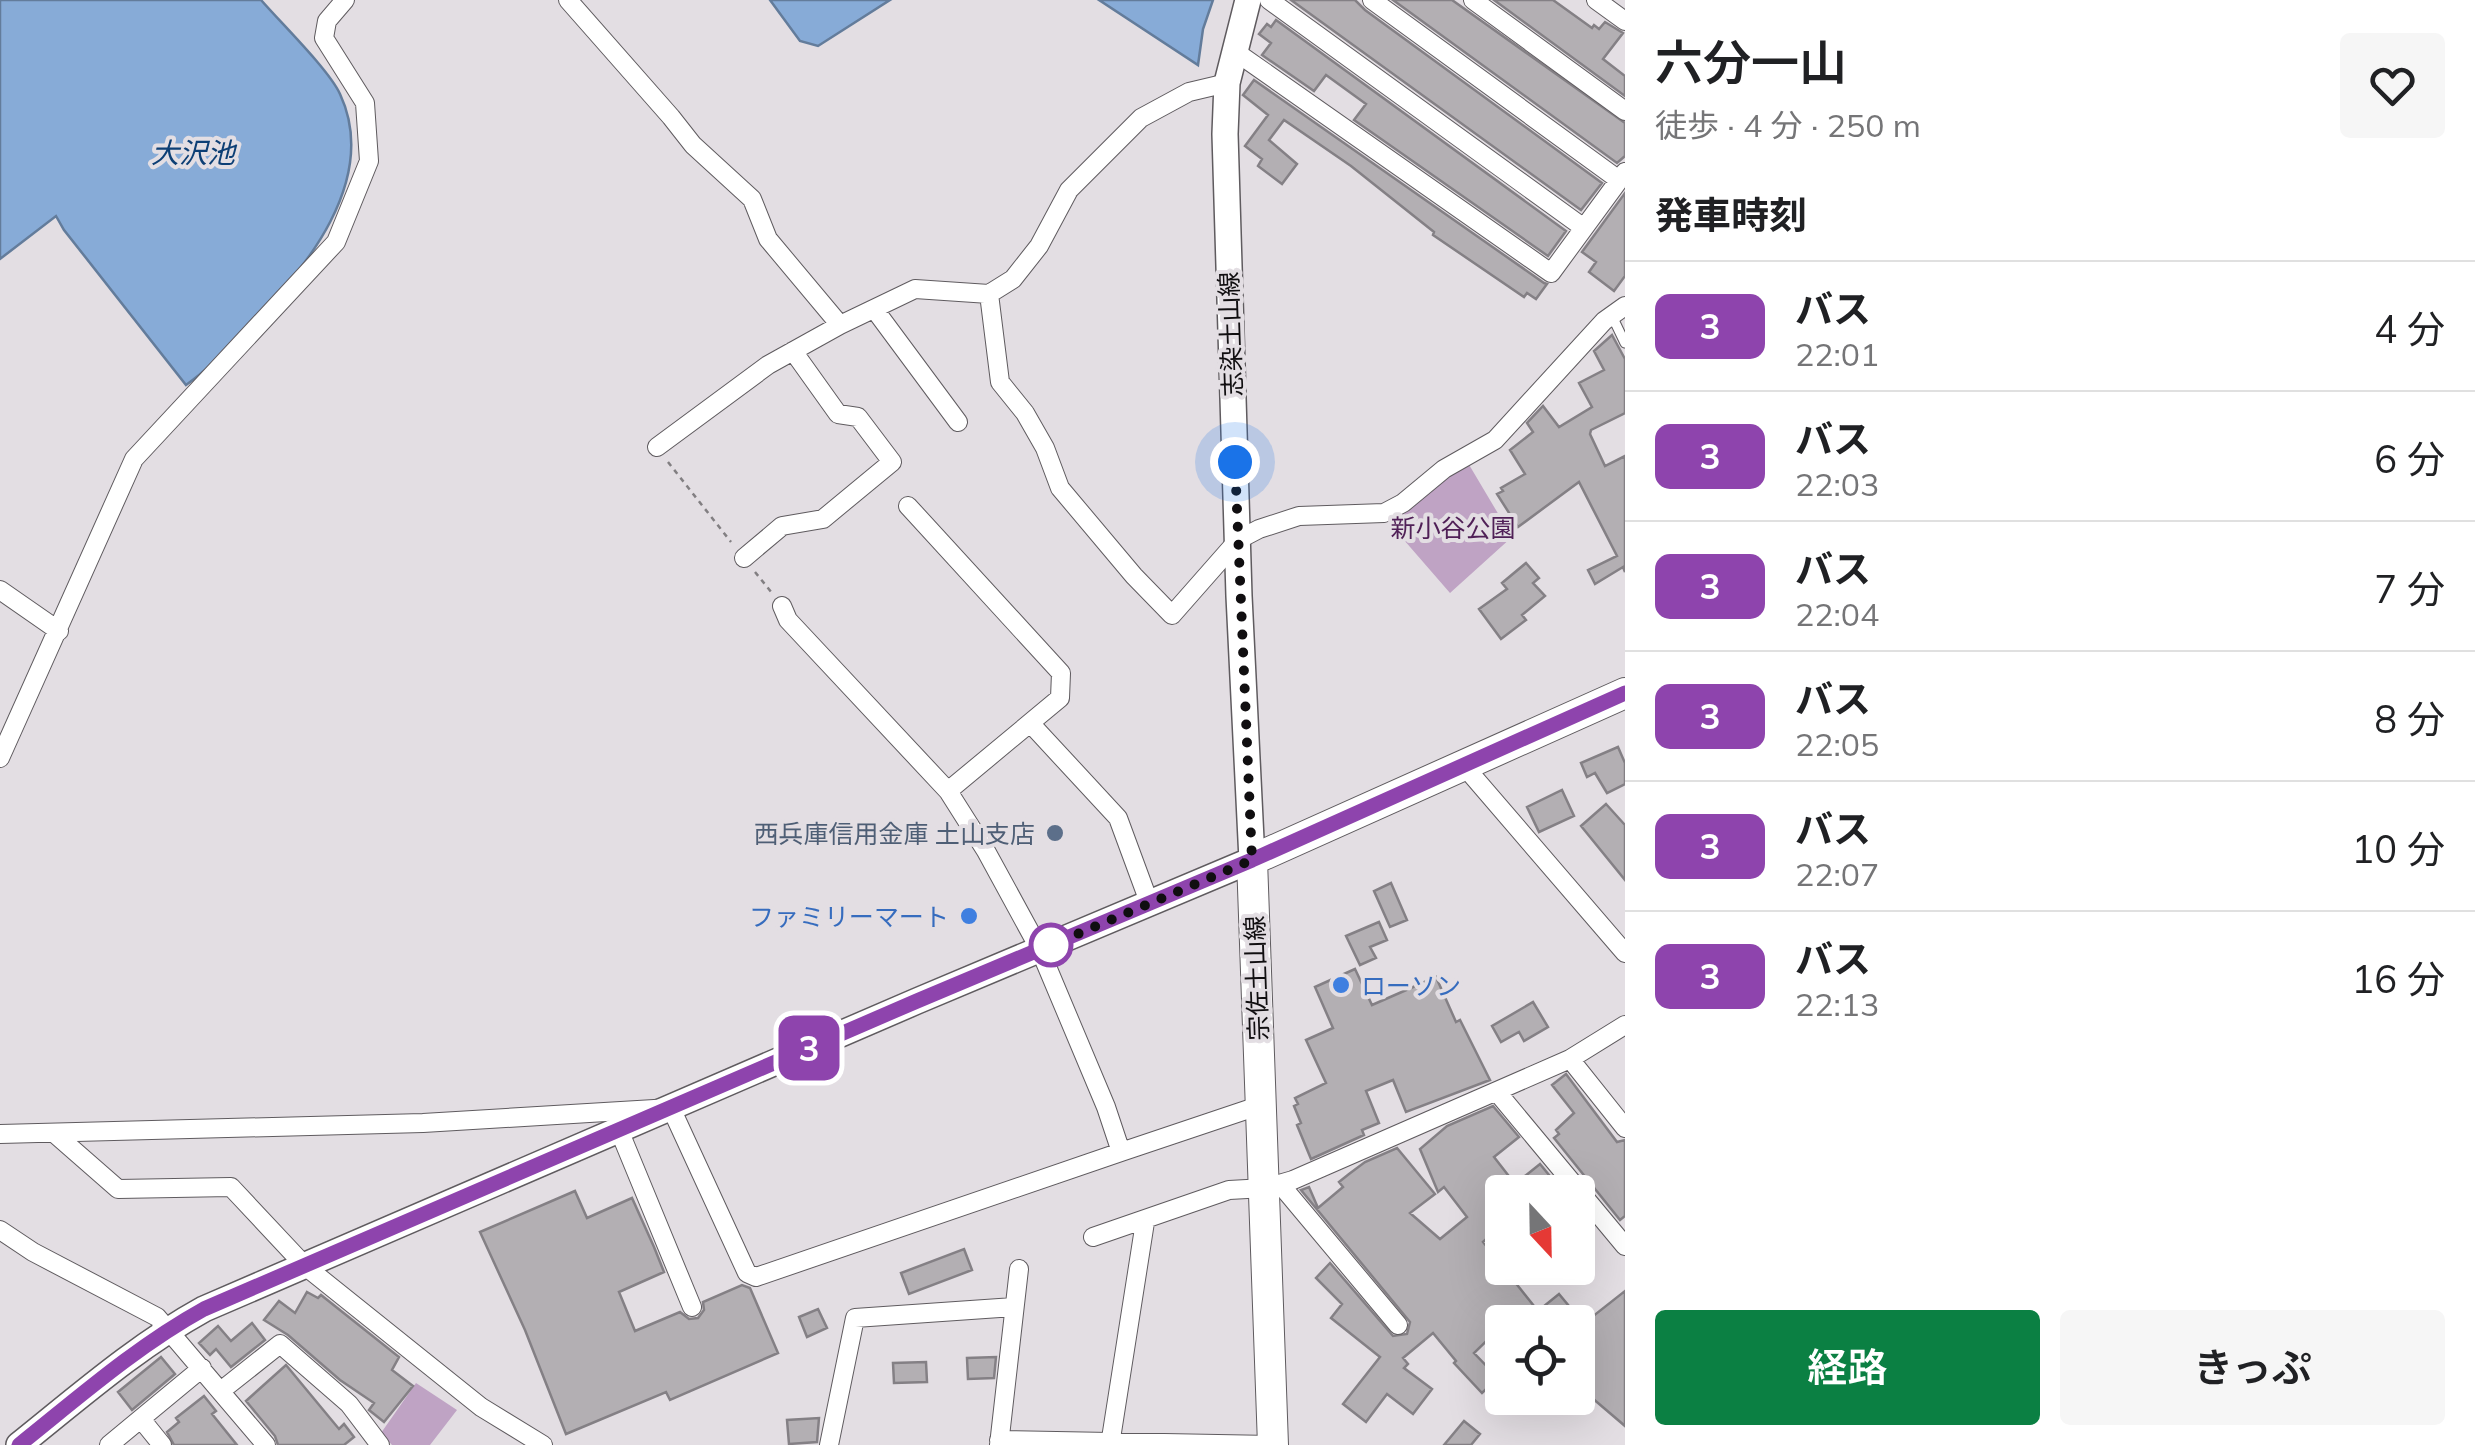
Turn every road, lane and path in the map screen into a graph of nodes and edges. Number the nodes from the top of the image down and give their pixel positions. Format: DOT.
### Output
graph roads {
  1 [pos="345,0"];
  2 [pos="568,0"];
  3 [pos="1248,0"];
  4 [pos="1269,0"];
  5 [pos="1473,0"];
  6 [pos="1596,0"];
  7 [pos="1376,1"];
  8 [pos="1625,21"];
  9 [pos="1233,50"];
  10 [pos="1227,82"];
  11 [pos="1625,111"];
  12 [pos="1622,176"];
  13 [pos="1584,228"];
  14 [pos="989,294"];
  15 [pos="875,310"];
  16 [pos="1618,311"];
  17 [pos="840,325"];
  18 [pos="1625,343"];
  19 [pos="793,351"];
  20 [pos="958,422"];
  21 [pos="657,447"];
  22 [pos="908,506"];
  23 [pos="1238,540"];
  24 [pos="744,558"];
  25 [pos="0,590"];
  26 [pos="782,606"];
  27 [pos="59,631"];
  28 [pos="1625,693"];
  29 [pos="1031,724"];
  30 [pos="0,758"];
  31 [pos="1465,766"];
  32 [pos="948,791"];
  33 [pos="1252,860"];
  34 [pos="1149,902"];
  35 [pos="1040,950"];
  36 [pos="1625,954"];
  37 [pos="1625,1025"];
  38 [pos="1570,1058"];
  39 [pos="1497,1092"];
  40 [pos="1261,1106"];
  41 [pos="670,1108"];
  42 [pos="1625,1128"];
  43 [pos="619,1130"];
  44 [pos="54,1133"];
  45 [pos="0,1134"];
  46 [pos="1121,1152"];
  47 [pos="1272,1186"];
  48 [pos="1146,1222"];
  49 [pos="0,1230"];
  50 [pos="1621,1234"];
  51 [pos="1093,1237"];
  52 [pos="305,1266"];
  53 [pos="1019,1269"];
  54 [pos="692,1306"];
  55 [pos="1014,1307"];
  56 [pos="1398,1325"];
  57 [pos="168,1329"];
  58 [pos="202,1368"];
  59 [pos="222,1390"];
  60 [pos="141,1419"];
  61 [pos="999,1442"];
  62 [pos="1110,1443"];
  63 [pos="19,1445"];
  64 [pos="109,1445"];
  65 [pos="162,1445"];
  66 [pos="266,1445"];
  67 [pos="380,1445"];
  68 [pos="543,1445"];
  69 [pos="829,1445"];
  70 [pos="1273,1445"];
  1 -- 27 [label="street"];
  2 -- 17 [label="street"];
  3 -- 9 [label="main road, 志染土山線"];
  4 -- 13 [label="street"];
  5 -- 11 [label="street"];
  6 -- 8 [label="street"];
  7 -- 12 [label="street"];
  9 -- 10 [label="main road, 志染土山線"];
  9 -- 13 [label="street"];
  10 -- 14 [label="street"];
  10 -- 23 [label="main road, 志染土山線"];
  12 -- 13 [label="street"];
  14 -- 15 [label="street"];
  14 -- 23 [label="street"];
  15 -- 17 [label="street"];
  15 -- 20 [label="street"];
  16 -- 18 [label="lane"];
  16 -- 23 [label="street"];
  17 -- 19 [label="street"];
  19 -- 21 [label="street"];
  19 -- 24 [label="street"];
  21 -- 24 [label="path"];
  22 -- 29 [label="street"];
  23 -- 33 [label="main road, 志染土山線"];
  24 -- 26 [label="path"];
  25 -- 27 [label="street"];
  26 -- 32 [label="street"];
  27 -- 30 [label="street"];
  28 -- 31 [label="main road"];
  29 -- 32 [label="street"];
  29 -- 34 [label="street"];
  31 -- 33 [label="main road"];
  31 -- 36 [label="street"];
  32 -- 35 [label="street"];
  33 -- 34 [label="main road"];
  33 -- 40 [label="main road, 宗佐土山線"];
  34 -- 35 [label="main road"];
  35 -- 41 [label="main road"];
  35 -- 46 [label="street"];
  37 -- 38 [label="street"];
  38 -- 39 [label="street"];
  38 -- 42 [label="street"];
  39 -- 47 [label="street"];
  39 -- 50 [label="street"];
  40 -- 46 [label="street"];
  40 -- 47 [label="main road, 宗佐土山線"];
  41 -- 43 [label="main road"];
  41 -- 44 [label="street"];
  41 -- 46 [label="street"];
  43 -- 52 [label="main road"];
  43 -- 54 [label="street"];
  44 -- 45 [label="street"];
  44 -- 52 [label="street"];
  47 -- 48 [label="street"];
  47 -- 56 [label="street"];
  47 -- 70 [label="main road, 宗佐土山線"];
  48 -- 51 [label="street"];
  48 -- 62 [label="street"];
  49 -- 57 [label="street"];
  52 -- 57 [label="main road"];
  52 -- 68 [label="street"];
  53 -- 55 [label="street"];
  55 -- 61 [label="street"];
  55 -- 69 [label="street"];
  57 -- 58 [label="street"];
  57 -- 63 [label="main road"];
  58 -- 59 [label="street"];
  58 -- 60 [label="street"];
  59 -- 66 [label="street"];
  59 -- 67 [label="street"];
  60 -- 64 [label="street"];
  60 -- 65 [label="street"];
  61 -- 62 [label="street"];
  62 -- 70 [label="street"];
}
